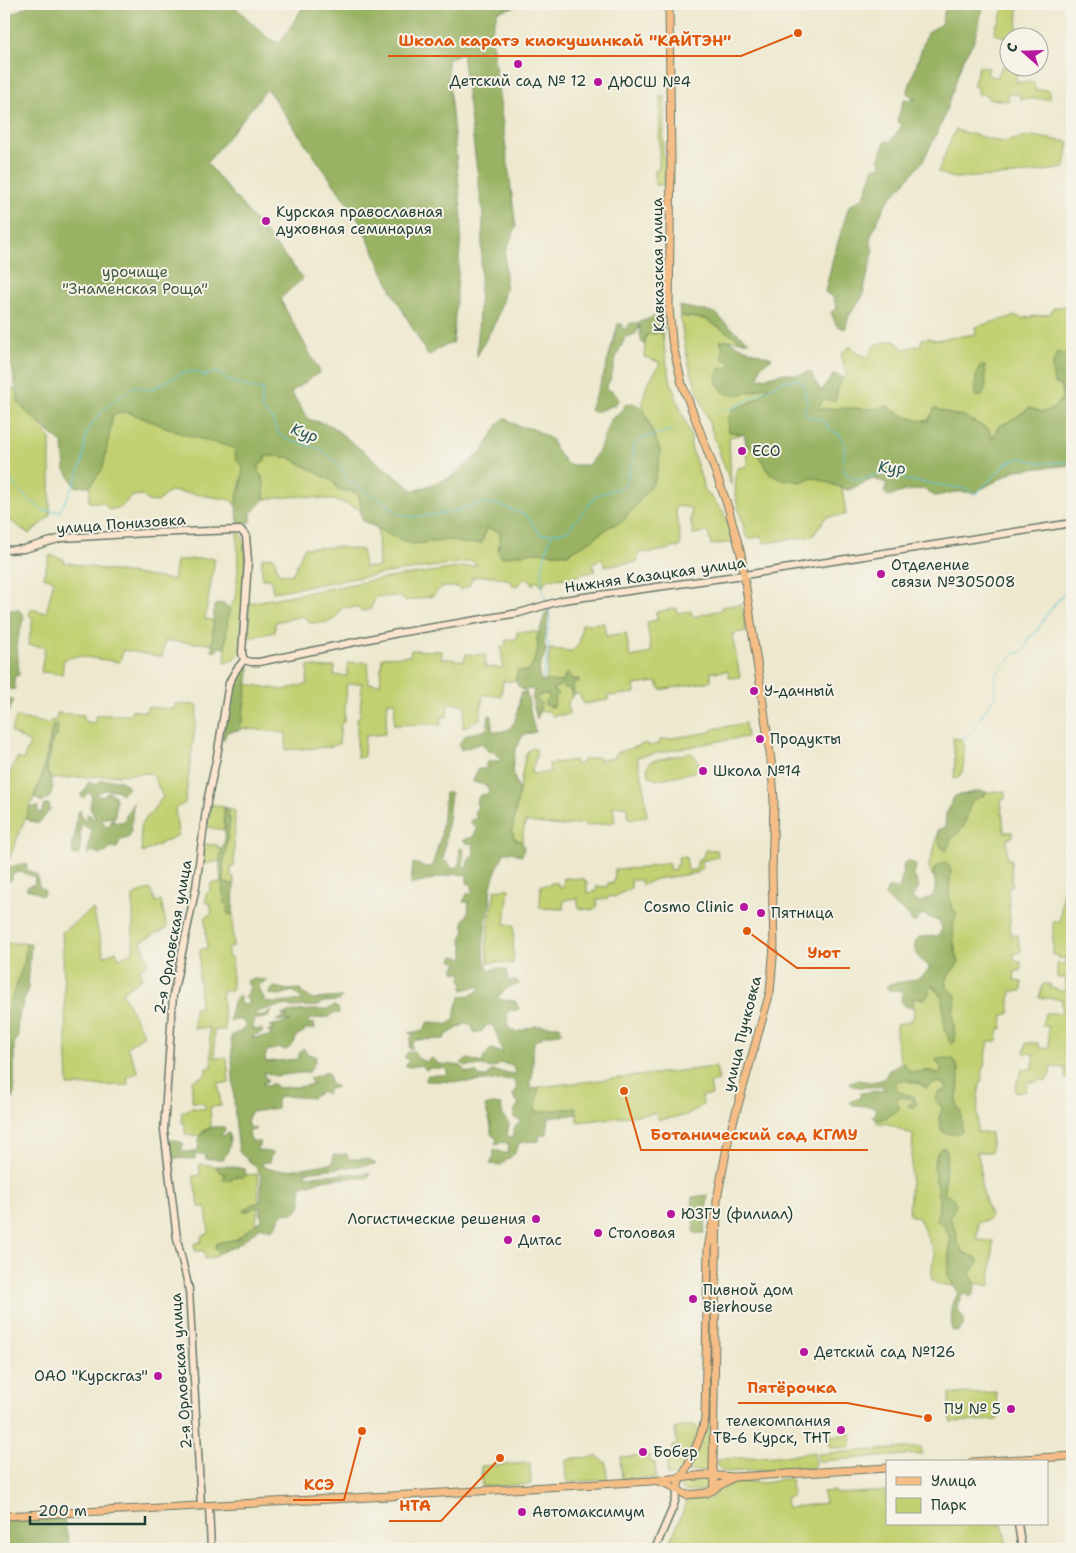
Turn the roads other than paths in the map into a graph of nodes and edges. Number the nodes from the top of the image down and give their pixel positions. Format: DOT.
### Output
graph roads {
  1 [pos="669,4"];
  2 [pos="1072,523"];
  3 [pos="4,550"];
  4 [pos="744,575"];
  5 [pos="244,660"];
  6 [pos="717,1199"];
  7 [pos="706,1310"];
  8 [pos="715,1310"];
  9 [pos="1072,1456"];
  10 [pos="1013,1460"];
  11 [pos="886,1468"];
  12 [pos="682,1477"];
  13 [pos="712,1477"];
  14 [pos="734,1477"];
  15 [pos="651,1481"];
  16 [pos="678,1490"];
  17 [pos="713,1490"];
  18 [pos="686,1495"];
  19 [pos="674,1504"];
  20 [pos="205,1506"];
  21 [pos="4,1516"];
  22 [pos="1018,1526"];
  23 [pos="211,1549"];
  24 [pos="655,1549"];
  25 [pos="1022,1549"];
  1 -- 4 [label="main road, Кавказская улица"];
  2 -- 4 [label="street, Нижняя Казацкая улица"];
  3 -- 5 [label="street, улица Понизовка"];
  4 -- 5 [label="street, Нижняя Казацкая улица"];
  4 -- 6 [label="main road, улица Пучковка"];
  5 -- 20 [label="street, 2-я Орловская улица"];
  6 -- 7 [label="main road, улица Пучковка"];
  6 -- 8 [label="main road, улица Пучковка"];
  7 -- 8 [label="main road"];
  7 -- 12 [label="main road, улица Пучковка"];
  8 -- 13 [label="main road, улица Пучковка"];
  9 -- 10 [label="main road"];
  11 -- 14 [label="main road"];
  12 -- 13 [label="main road"];
  12 -- 15 [label="main road"];
  12 -- 16 [label="main road, улица Пучковка"];
  13 -- 14 [label="main road"];
  13 -- 17 [label="main road, улица Пучковка"];
  14 -- 17 [label="main road"];
  15 -- 16 [label="main road"];
  15 -- 20 [label="main road"];
  16 -- 18 [label="main road"];
  16 -- 19 [label="street"];
  17 -- 18 [label="main road"];
  18 -- 19 [label="street"];
  19 -- 24 [label="street"];
  20 -- 21 [label="main road"];
  20 -- 23 [label="street, 2-я Орловская улица"];
  22 -- 25 [label="street"];
}
